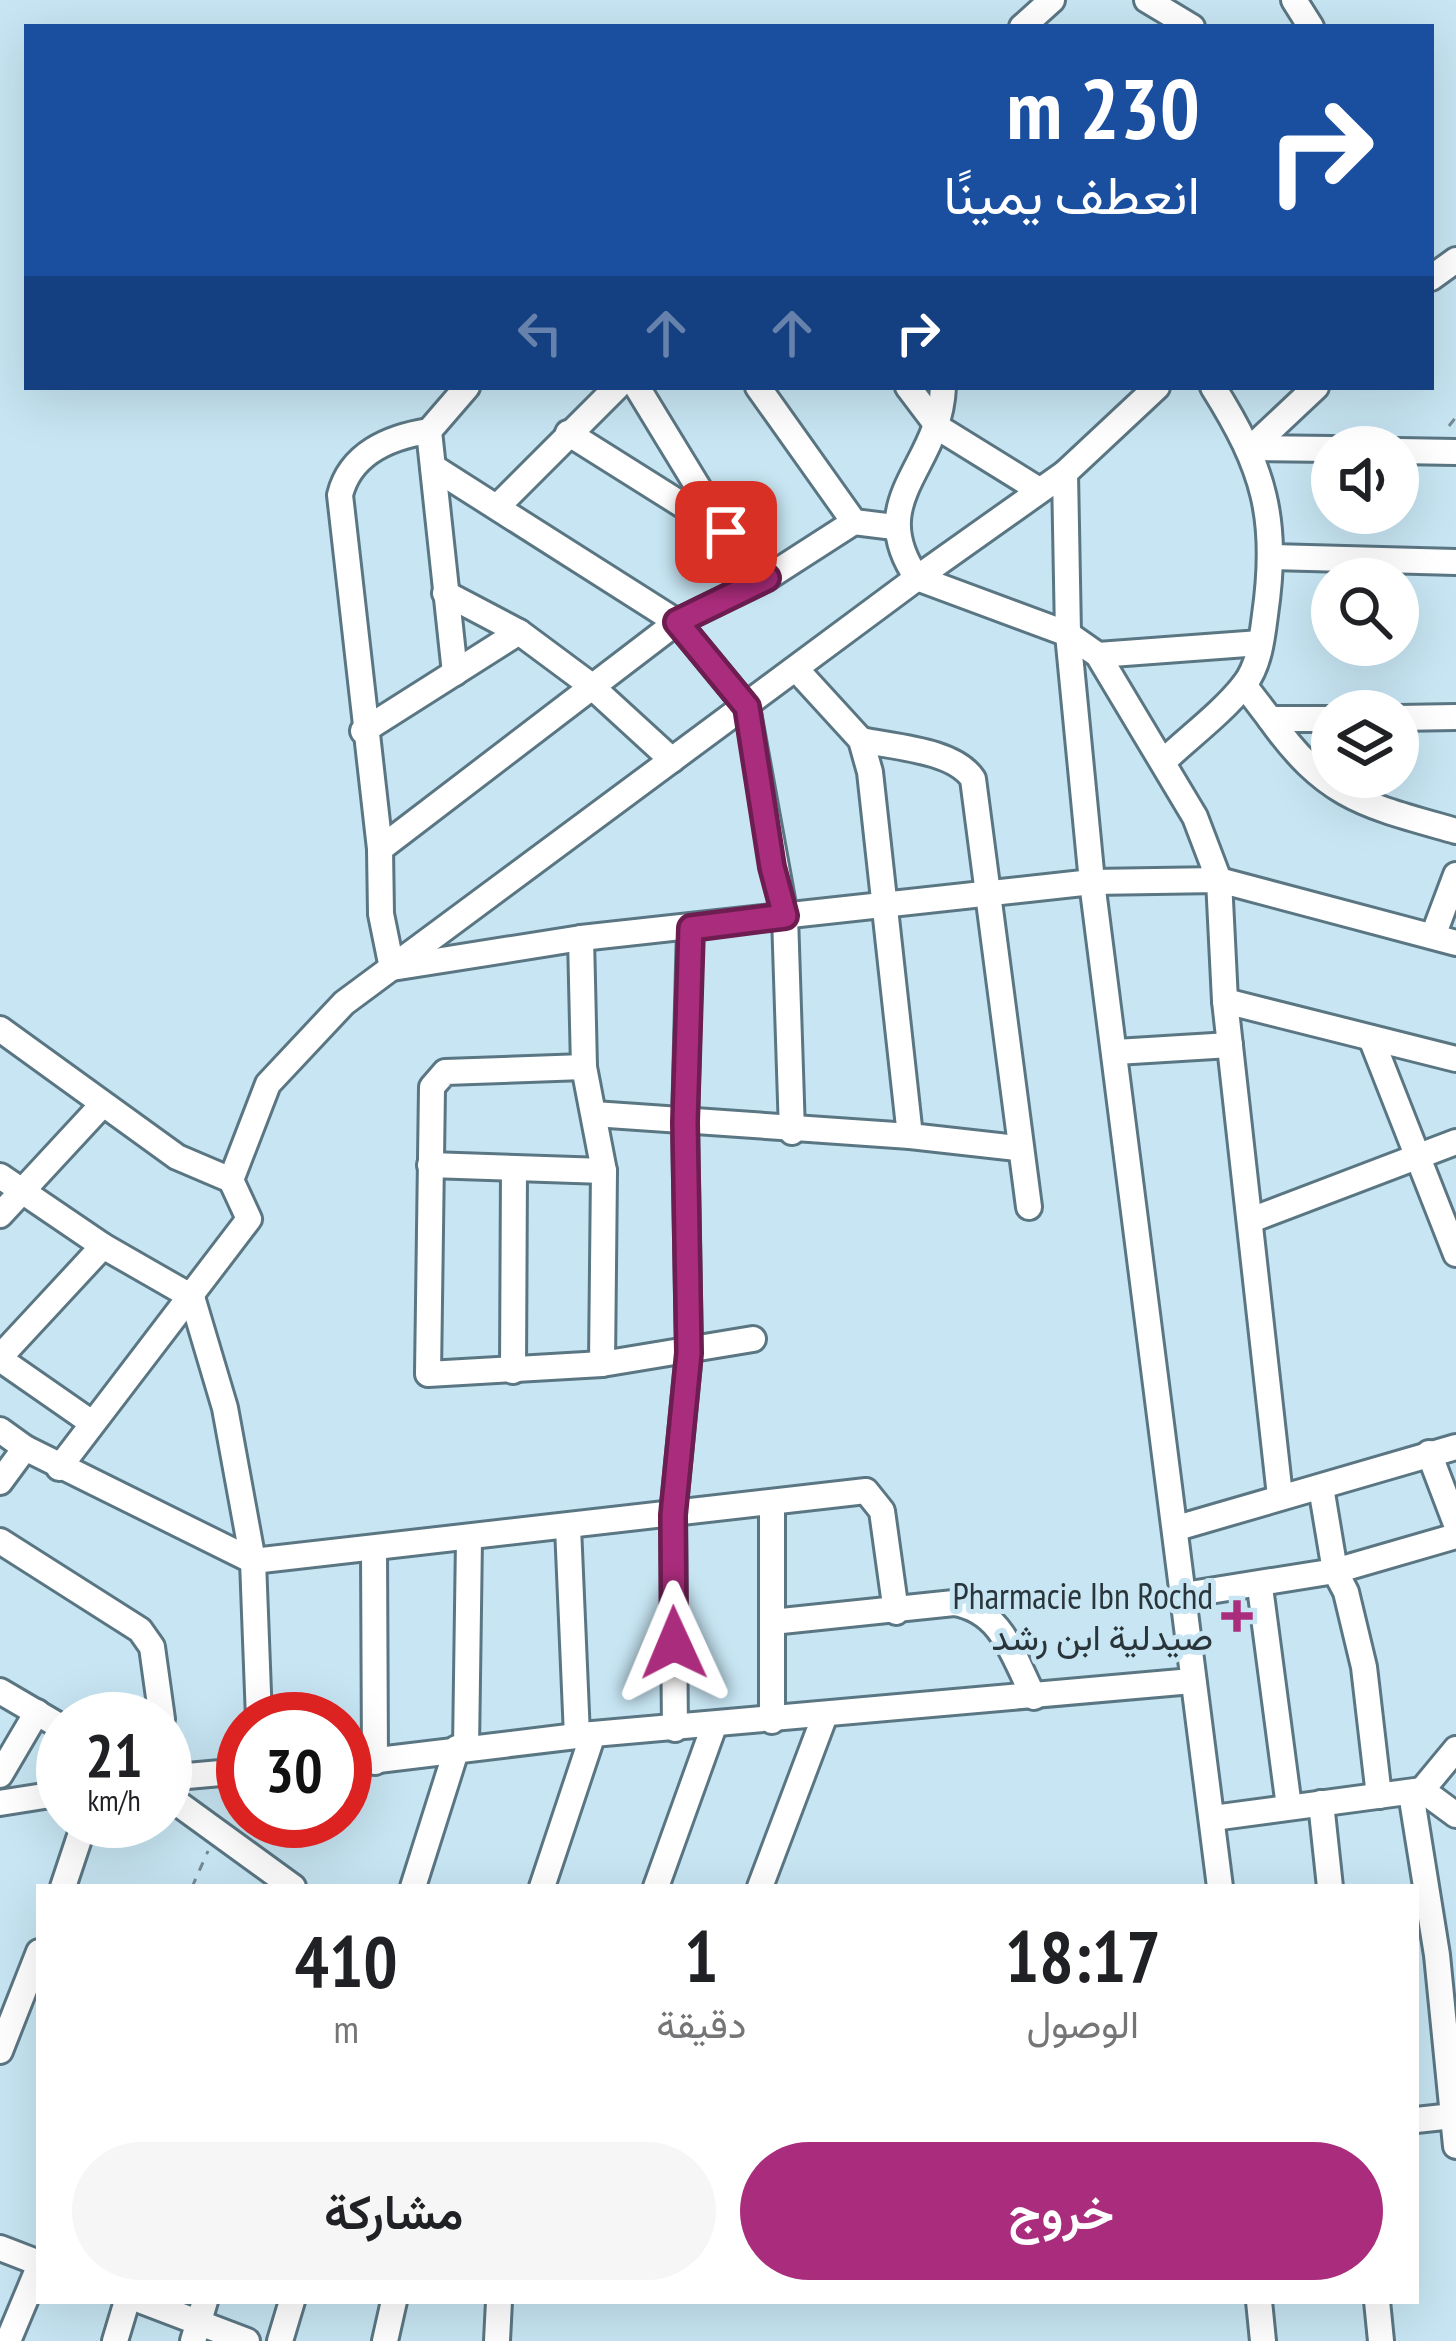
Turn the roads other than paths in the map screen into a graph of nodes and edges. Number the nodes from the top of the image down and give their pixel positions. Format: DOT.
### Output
graph roads {
  1 [pos="1147,0"];
  2 [pos="1187,24"];
  3 [pos="463,390"];
  4 [pos="613,390"];
  5 [pos="639,390"];
  6 [pos="760,390"];
  7 [pos="910,390"];
  8 [pos="943,390"];
  9 [pos="1154,390"];
  10 [pos="1216,390"];
  11 [pos="1313,390"];
  12 [pos="939,428"];
  13 [pos="429,430"];
  14 [pos="568,433"];
  15 [pos="1251,448"];
  16 [pos="1311,449"];
  17 [pos="1419,451"];
  18 [pos="1456,452"];
  19 [pos="433,466"];
  20 [pos="1065,473"];
  21 [pos="1039,490"];
  22 [pos="497,507"];
  23 [pos="854,522"];
  24 [pos="894,527"];
  25 [pos="726,532"];
  26 [pos="1272,557"];
  27 [pos="1456,562"];
  28 [pos="767,578"];
  29 [pos="917,578"];
  30 [pos="445,593"];
  31 [pos="677,622"];
  32 [pos="519,632"];
  33 [pos="1068,634"];
  34 [pos="1260,643"];
  35 [pos="1098,655"];
  36 [pos="797,670"];
  37 [pos="454,673"];
  38 [pos="589,684"];
  39 [pos="1244,685"];
  40 [pos="747,707"];
  41 [pos="1456,717"];
  42 [pos="1311,718"];
  43 [pos="1419,718"];
  44 [pos="1270,719"];
  45 [pos="363,731"];
  46 [pos="861,740"];
  47 [pos="672,760"];
  48 [pos="1163,762"];
  49 [pos="1456,831"];
  50 [pos="380,849"];
  51 [pos="1456,875"];
  52 [pos="1219,880"];
  53 [pos="1093,882"];
  54 [pos="986,893"];
  55 [pos="885,907"];
  56 [pos="785,916"];
  57 [pos="691,928"];
  58 [pos="581,938"];
  59 [pos="1445,939"];
  60 [pos="392,968"];
  61 [pos="1225,1001"];
  62 [pos="0,1029"];
  63 [pos="1370,1037"];
  64 [pos="1230,1045"];
  65 [pos="1116,1052"];
  66 [pos="1456,1060"];
  67 [pos="584,1067"];
  68 [pos="101,1106"];
  69 [pos="594,1114"];
  70 [pos="685,1122"];
  71 [pos="792,1132"];
  72 [pos="910,1136"];
  73 [pos="1456,1142"];
  74 [pos="1017,1148"];
  75 [pos="1417,1156"];
  76 [pos="430,1166"];
  77 [pos="514,1168"];
  78 [pos="604,1172"];
  79 [pos="0,1176"];
  80 [pos="231,1180"];
  81 [pos="25,1192"];
  82 [pos="1028,1207"];
  83 [pos="0,1215"];
  84 [pos="1251,1220"];
  85 [pos="103,1246"];
  86 [pos="1456,1254"];
  87 [pos="192,1297"];
  88 [pos="753,1340"];
  89 [pos="689,1353"];
  90 [pos="0,1358"];
  91 [pos="602,1364"];
  92 [pos="513,1371"];
  93 [pos="92,1424"];
  94 [pos="0,1430"];
  95 [pos="1456,1447"];
  96 [pos="25,1448"];
  97 [pos="1429,1453"];
  98 [pos="59,1468"];
  99 [pos="0,1482"];
  100 [pos="1321,1487"];
  101 [pos="1280,1496"];
  102 [pos="772,1502"];
  103 [pos="673,1515"];
  104 [pos="1456,1524"];
  105 [pos="568,1527"];
  106 [pos="1177,1528"];
  107 [pos="1456,1536"];
  108 [pos="469,1539"];
  109 [pos="0,1541"];
  110 [pos="374,1550"];
  111 [pos="253,1561"];
  112 [pos="1335,1571"];
  113 [pos="1260,1587"];
  114 [pos="1184,1595"];
  115 [pos="896,1612"];
  116 [pos="772,1622"];
  117 [pos="1192,1681"];
  118 [pos="0,1691"];
  119 [pos="158,1692"];
  120 [pos="258,1692"];
  121 [pos="1034,1697"];
  122 [pos="36,1711"];
  123 [pos="36,1714"];
  124 [pos="825,1715"];
  125 [pos="772,1721"];
  126 [pos="714,1726"];
  127 [pos="675,1729"];
  128 [pos="585,1735"];
  129 [pos="462,1748"];
  130 [pos="1456,1749"];
  131 [pos="372,1762"];
  132 [pos="375,1762"];
  133 [pos="0,1775"];
  134 [pos="1417,1792"];
  135 [pos="1379,1796"];
  136 [pos="36,1797"];
  137 [pos="0,1803"];
  138 [pos="1321,1803"];
  139 [pos="1289,1807"];
  140 [pos="192,1809"];
  141 [pos="1456,1814"];
  142 [pos="1213,1818"];
  143 [pos="76,1848"];
  144 [pos="64,1884"];
  145 [pos="289,1884"];
  146 [pos="414,1884"];
  147 [pos="543,1884"];
  148 [pos="657,1884"];
  149 [pos="761,1884"];
  150 [pos="1220,1884"];
  151 [pos="1330,1884"];
  152 [pos="36,1960"];
  153 [pos="1446,1963"];
  154 [pos="0,2051"];
  155 [pos="1453,2116"];
  156 [pos="1419,2120"];
  157 [pos="1456,2146"];
  158 [pos="0,2248"];
  159 [pos="36,2264"];
  160 [pos="36,2272"];
  161 [pos="126,2304"];
  162 [pos="150,2304"];
  163 [pos="291,2304"];
  164 [pos="393,2304"];
  165 [pos="499,2304"];
  166 [pos="1259,2304"];
  167 [pos="1377,2304"];
  168 [pos="199,2322"];
  169 [pos="8,2341"];
  170 [pos="115,2341"];
  171 [pos="247,2341"];
  172 [pos="280,2341"];
  173 [pos="385,2341"];
  174 [pos="497,2341"];
  175 [pos="1263,2341"];
  176 [pos="1381,2341"];
  1 -- 2 [label="street"];
  3 -- 13 [label="street"];
  4 -- 14 [label="street"];
  5 -- 25 [label="street"];
  6 -- 23 [label="street"];
  7 -- 12 [label="street"];
  8 -- 12 [label="street"];
  9 -- 20 [label="street"];
  10 -- 15 [label="street"];
  11 -- 15 [label="street"];
  12 -- 21 [label="street"];
  12 -- 24 [label="street"];
  13 -- 19 [label="street"];
  13 -- 45 [label="street"];
  14 -- 22 [label="street"];
  14 -- 25 [label="street"];
  15 -- 16 [label="street"];
  15 -- 26 [label="street"];
  17 -- 18 [label="street"];
  19 -- 22 [label="street"];
  19 -- 30 [label="street"];
  20 -- 21 [label="street"];
  20 -- 33 [label="street"];
  21 -- 29 [label="street"];
  22 -- 31 [label="street"];
  23 -- 24 [label="street"];
  23 -- 28 [label="street"];
  24 -- 29 [label="street"];
  25 -- 28 [label="street"];
  26 -- 27 [label="street"];
  26 -- 34 [label="street"];
  28 -- 31 [label="street"];
  29 -- 33 [label="street"];
  29 -- 36 [label="street"];
  30 -- 32 [label="street"];
  30 -- 37 [label="street"];
  31 -- 38 [label="street"];
  31 -- 40 [label="street"];
  32 -- 37 [label="street"];
  32 -- 38 [label="street"];
  33 -- 35 [label="street"];
  33 -- 53 [label="street"];
  34 -- 35 [label="street"];
  34 -- 39 [label="street"];
  35 -- 48 [label="street"];
  36 -- 40 [label="street"];
  36 -- 46 [label="street"];
  37 -- 45 [label="street"];
  38 -- 47 [label="street"];
  38 -- 50 [label="street"];
  39 -- 44 [label="street"];
  39 -- 48 [label="street"];
  40 -- 47 [label="street"];
  40 -- 56 [label="street"];
  41 -- 43 [label="street"];
  42 -- 44 [label="street"];
  44 -- 49 [label="street"];
  45 -- 50 [label="street"];
  46 -- 54 [label="street"];
  46 -- 55 [label="street"];
  47 -- 60 [label="street"];
  48 -- 52 [label="street"];
  50 -- 60 [label="street"];
  51 -- 59 [label="street"];
  52 -- 53 [label="street"];
  52 -- 59 [label="street"];
  52 -- 61 [label="street"];
  53 -- 54 [label="street"];
  53 -- 65 [label="street"];
  54 -- 55 [label="street"];
  54 -- 74 [label="street"];
  55 -- 56 [label="street"];
  55 -- 72 [label="street"];
  56 -- 57 [label="street"];
  56 -- 71 [label="street"];
  57 -- 58 [label="street"];
  57 -- 70 [label="street"];
  58 -- 60 [label="street"];
  58 -- 67 [label="street"];
  60 -- 80 [label="street"];
  61 -- 63 [label="street"];
  61 -- 64 [label="street"];
  62 -- 68 [label="street"];
  63 -- 66 [label="street"];
  63 -- 75 [label="street"];
  64 -- 65 [label="street"];
  64 -- 84 [label="street"];
  65 -- 106 [label="street"];
  67 -- 69 [label="street"];
  67 -- 76 [label="street"];
  68 -- 80 [label="street"];
  68 -- 81 [label="street"];
  69 -- 70 [label="street"];
  69 -- 78 [label="street"];
  70 -- 71 [label="street"];
  70 -- 89 [label="street"];
  71 -- 72 [label="street"];
  72 -- 74 [label="street"];
  73 -- 75 [label="street"];
  74 -- 82 [label="street"];
  75 -- 84 [label="street"];
  75 -- 86 [label="street"];
  76 -- 77 [label="street"];
  76 -- 92 [label="street"];
  77 -- 78 [label="street"];
  77 -- 92 [label="street"];
  78 -- 91 [label="street"];
  79 -- 81 [label="street"];
  80 -- 87 [label="street"];
  81 -- 83 [label="street"];
  81 -- 85 [label="street"];
  84 -- 101 [label="street"];
  85 -- 87 [label="street"];
  85 -- 90 [label="street"];
  87 -- 93 [label="street"];
  87 -- 111 [label="street"];
  88 -- 89 [label="street"];
  89 -- 91 [label="street"];
  89 -- 103 [label="street"];
  90 -- 93 [label="street"];
  91 -- 92 [label="street"];
  93 -- 98 [label="street"];
  94 -- 96 [label="street"];
  95 -- 97 [label="street"];
  96 -- 98 [label="street"];
  96 -- 99 [label="street"];
  97 -- 100 [label="street"];
  97 -- 104 [label="street"];
  98 -- 111 [label="street"];
  100 -- 101 [label="street"];
  100 -- 112 [label="street"];
  101 -- 106 [label="street"];
  102 -- 103 [label="street"];
  102 -- 115 [label="street"];
  102 -- 116 [label="street"];
  103 -- 105 [label="street"];
  103 -- 127 [label="street"];
  105 -- 108 [label="street"];
  105 -- 128 [label="street"];
  106 -- 114 [label="street"];
  107 -- 112 [label="street"];
  108 -- 110 [label="street"];
  108 -- 129 [label="street"];
  109 -- 119 [label="street"];
  110 -- 111 [label="street"];
  110 -- 132 [label="street"];
  111 -- 120 [label="street"];
  112 -- 113 [label="street"];
  112 -- 135 [label="street"];
  113 -- 114 [label="street"];
  113 -- 139 [label="street"];
  114 -- 117 [label="street"];
  115 -- 116 [label="street"];
  115 -- 121 [label="street"];
  116 -- 125 [label="street"];
  117 -- 121 [label="street"];
  117 -- 142 [label="street"];
  118 -- 122 [label="street"];
  121 -- 124 [label="street"];
  123 -- 133 [label="street"];
  124 -- 125 [label="street"];
  124 -- 149 [label="street"];
  125 -- 126 [label="street"];
  126 -- 127 [label="street"];
  126 -- 148 [label="street"];
  127 -- 128 [label="street"];
  128 -- 129 [label="street"];
  128 -- 147 [label="street"];
  129 -- 132 [label="street"];
  129 -- 146 [label="street"];
  130 -- 134 [label="street"];
  131 -- 132 [label="street"];
  134 -- 135 [label="street"];
  134 -- 141 [label="street"];
  134 -- 153 [label="street"];
  135 -- 138 [label="street"];
  136 -- 137 [label="street"];
  138 -- 139 [label="street"];
  138 -- 151 [label="street"];
  139 -- 142 [label="street"];
  140 -- 145 [label="street"];
  142 -- 150 [label="street"];
  143 -- 144 [label="street"];
  152 -- 154 [label="street"];
  153 -- 155 [label="street"];
  155 -- 156 [label="street"];
  155 -- 157 [label="street"];
  158 -- 159 [label="street"];
  160 -- 169 [label="street"];
  161 -- 170 [label="street"];
  162 -- 168 [label="street"];
  163 -- 172 [label="street"];
  164 -- 173 [label="street"];
  165 -- 174 [label="street"];
  166 -- 175 [label="street"];
  167 -- 176 [label="street"];
  168 -- 171 [label="street"];
}
